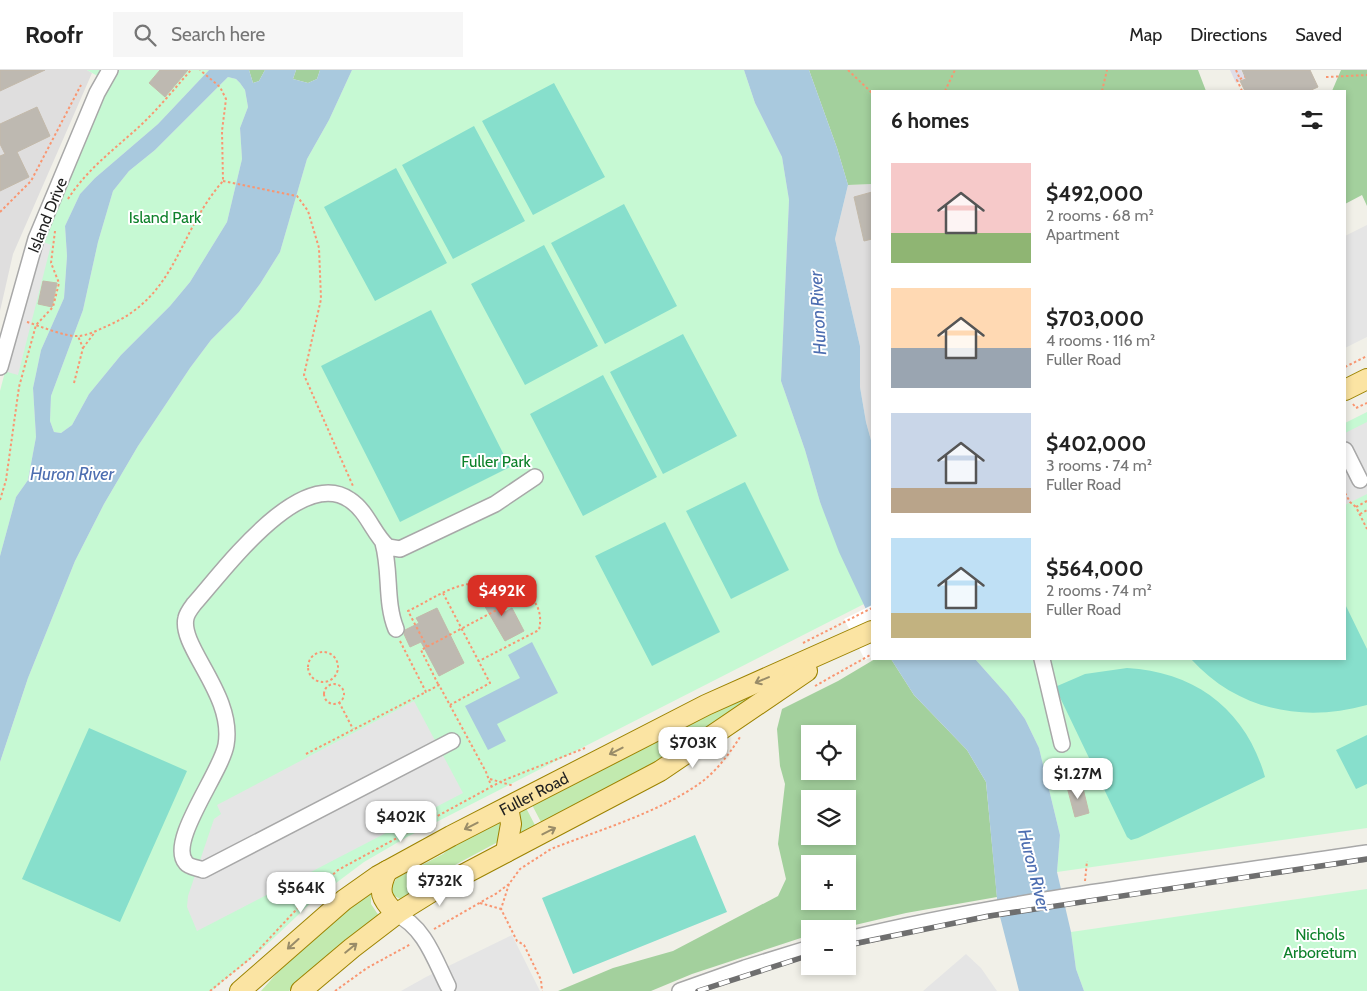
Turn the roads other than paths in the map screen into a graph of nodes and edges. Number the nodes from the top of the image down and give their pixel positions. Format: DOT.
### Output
graph roads {
  1 [pos="110,70"];
  2 [pos="0,366"];
  3 [pos="1367,379"];
  4 [pos="1346,390"];
  5 [pos="1346,452"];
  6 [pos="535,477"];
  7 [pos="1360,480"];
  8 [pos="383,543"];
  9 [pos="396,629"];
  10 [pos="864,636"];
  11 [pos="1042,660"];
  12 [pos="452,740"];
  13 [pos="1062,744"];
  14 [pos="508,807"];
  15 [pos="506,852"];
  16 [pos="1367,852"];
  17 [pos="387,871"];
  18 [pos="396,914"];
  19 [pos="856,937"];
  20 [pos="801,951"];
  21 [pos="448,986"];
  22 [pos="240,991"];
  23 [pos="301,991"];
  24 [pos="680,991"];
  1 -- 2 [label="street, Island Drive"];
  3 -- 4 [label="main road"];
  5 -- 7 [label="street"];
  6 -- 8 [label="street"];
  8 -- 9 [label="street"];
  8 -- 12 [label="street"];
  10 -- 14 [label="main road, Fuller Road, one-way"];
  15 -- 10 [label="main road, Fuller Road, one-way"];
  11 -- 13 [label="street"];
  14 -- 15 [label="main road"];
  14 -- 17 [label="main road, Fuller Road, one-way"];
  15 -- 18 [label="main road, Fuller Road"];
  16 -- 19 [label="street"];
  17 -- 18 [label="main road"];
  17 -- 22 [label="main road, Fuller Road, one-way"];
  18 -- 21 [label="street"];
  23 -- 18 [label="main road, Fuller Road, one-way"];
  20 -- 24 [label="street"];
}
